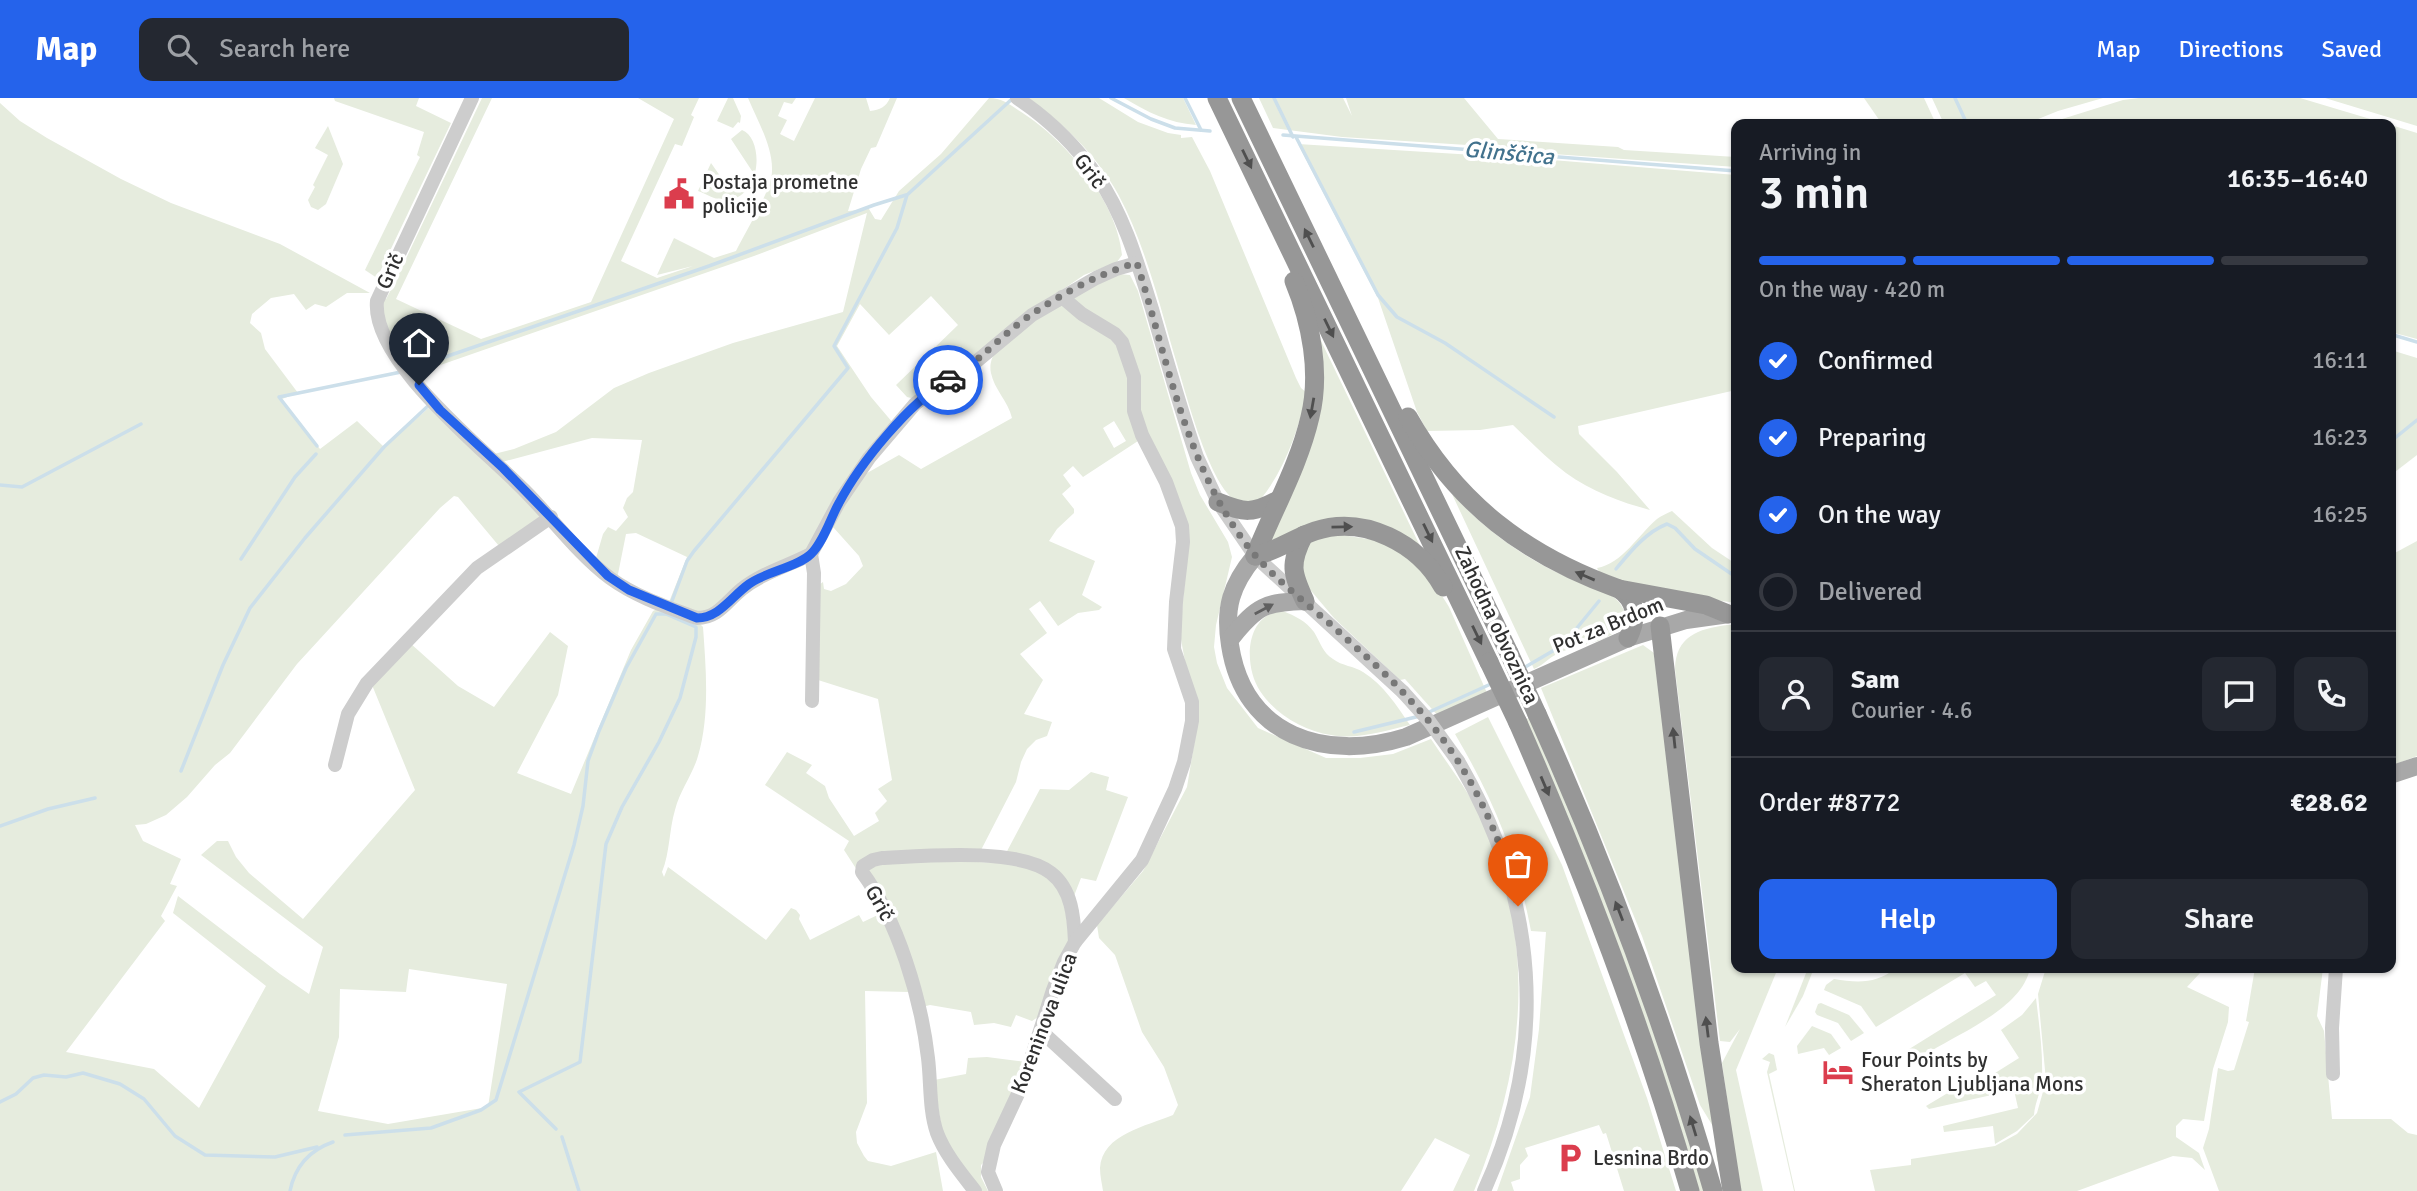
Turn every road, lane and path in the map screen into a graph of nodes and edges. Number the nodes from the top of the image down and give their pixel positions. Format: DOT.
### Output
graph roads {
  1 [pos="472,98"];
  2 [pos="1217,98"];
  3 [pos="1241,98"];
  4 [pos="1019,99"];
  5 [pos="1278,223"];
  6 [pos="1137,263"];
  7 [pos="1062,297"];
  8 [pos="1360,344"];
  9 [pos="1278,500"];
  10 [pos="1218,502"];
  11 [pos="551,517"];
  12 [pos="1304,536"];
  13 [pos="811,554"];
  14 [pos="1255,556"];
  15 [pos="1619,589"];
  16 [pos="1305,601"];
  17 [pos="1464,609"];
  18 [pos="1731,614"];
  19 [pos="1731,614"];
  20 [pos="1660,626"];
  21 [pos="1628,638"];
  22 [pos="1231,641"];
  23 [pos="812,701"];
  24 [pos="335,765"];
  25 [pos="2417,766"];
  26 [pos="2396,773"];
  27 [pos="1075,942"];
  28 [pos="2336,973"];
  29 [pos="1041,1031"];
  30 [pos="2333,1074"];
  31 [pos="1115,1099"];
  32 [pos="975,1191"];
  33 [pos="996,1191"];
  34 [pos="1484,1191"];
  35 [pos="1690,1191"];
  36 [pos="1713,1191"];
  37 [pos="1732,1191"];
  1 -- 11 [label="street, Grič"];
  2 -- 5 [label="highway, Zahodna obvoznica, one-way"];
  8 -- 3 [label="highway, Zahodna obvoznica, one-way"];
  4 -- 6 [label="street, Grič"];
  5 -- 9 [label="highway, one-way"];
  5 -- 17 [label="highway, Zahodna obvoznica, one-way"];
  6 -- 7 [label="street"];
  6 -- 10 [label="street, Grič"];
  7 -- 13 [label="street"];
  7 -- 27 [label="street, Koreninova ulica"];
  15 -- 8 [label="highway, one-way"];
  36 -- 8 [label="highway, Zahodna obvoznica, one-way, bridge"];
  9 -- 10 [label="highway"];
  9 -- 14 [label="highway"];
  10 -- 14 [label="street, Grič"];
  11 -- 13 [label="street, Grič"];
  11 -- 24 [label="street"];
  12 -- 14 [label="highway"];
  12 -- 16 [label="highway"];
  12 -- 17 [label="highway, one-way"];
  13 -- 23 [label="street"];
  14 -- 16 [label="street, Grič"];
  14 -- 22 [label="main road"];
  15 -- 18 [label="highway"];
  15 -- 21 [label="highway"];
  22 -- 16 [label="main road, one-way"];
  16 -- 34 [label="street, Grič, bridge"];
  17 -- 35 [label="highway, Zahodna obvoznica, one-way, bridge"];
  19 -- 20 [label="main road, Pot za Brdom"];
  20 -- 21 [label="main road, Pot za Brdom"];
  37 -- 20 [label="highway, one-way"];
  21 -- 22 [label="main road, Pot za Brdom"];
  25 -- 26 [label="main road"];
  27 -- 29 [label="street, Koreninova ulica"];
  27 -- 32 [label="street, Grič"];
  28 -- 30 [label="street"];
  29 -- 31 [label="street"];
  29 -- 33 [label="street, Koreninova ulica"];
}
